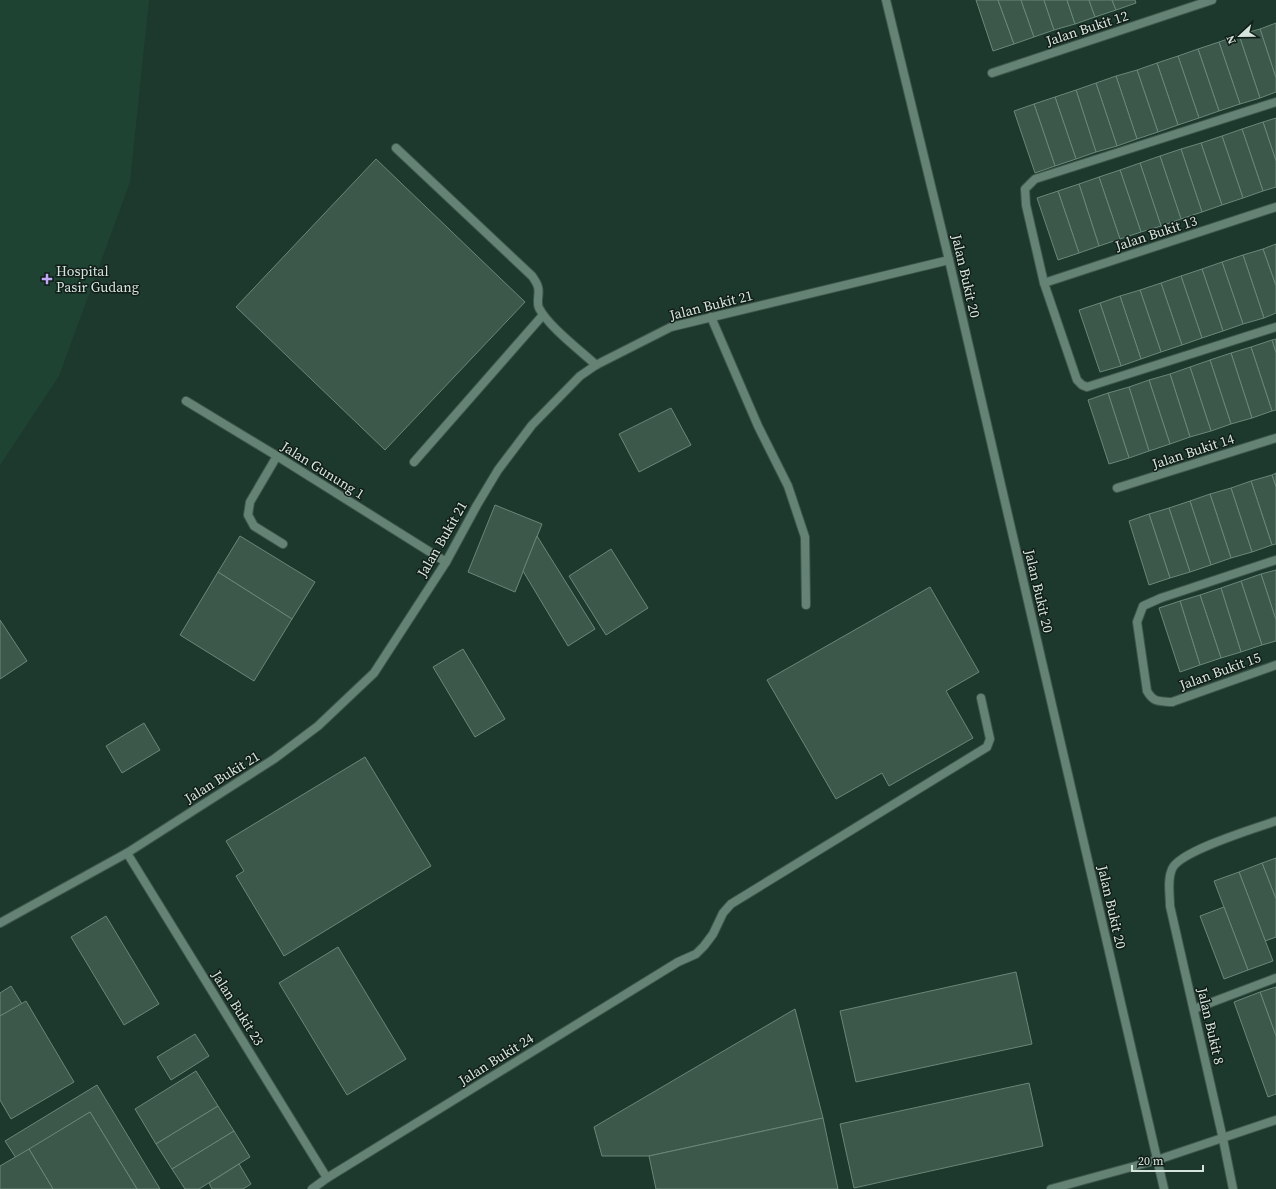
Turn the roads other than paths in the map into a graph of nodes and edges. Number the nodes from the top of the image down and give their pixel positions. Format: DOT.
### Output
graph roads {
  1 [pos="886,0"];
  2 [pos="1212,0"];
  3 [pos="992,73"];
  4 [pos="1276,102"];
  5 [pos="396,148"];
  6 [pos="1276,207"];
  7 [pos="949,260"];
  8 [pos="1044,283"];
  9 [pos="543,315"];
  10 [pos="711,317"];
  11 [pos="1276,327"];
  12 [pos="596,365"];
  13 [pos="186,401"];
  14 [pos="1276,438"];
  15 [pos="277,456"];
  16 [pos="414,462"];
  17 [pos="1117,488"];
  18 [pos="283,544"];
  19 [pos="1276,560"];
  20 [pos="446,562"];
  21 [pos="806,605"];
  22 [pos="1276,665"];
  23 [pos="981,698"];
  24 [pos="1276,821"];
  25 [pos="127,852"];
  26 [pos="0,923"];
  27 [pos="1276,978"];
  28 [pos="1194,1009"];
  29 [pos="1276,1120"];
  30 [pos="1223,1139"];
  31 [pos="1157,1160"];
  32 [pos="327,1178"];
  33 [pos="312,1189"];
  34 [pos="1051,1189"];
  35 [pos="1164,1189"];
  36 [pos="1233,1189"];
  1 -- 7 [label="street, Jalan Bukit 20"];
  2 -- 3 [label="street, Jalan Bukit 12"];
  4 -- 8 [label="street"];
  5 -- 9 [label="street"];
  6 -- 8 [label="street, Jalan Bukit 13"];
  7 -- 10 [label="street, Jalan Bukit 21"];
  7 -- 31 [label="street, Jalan Bukit 20"];
  8 -- 11 [label="street"];
  9 -- 12 [label="street"];
  9 -- 16 [label="street"];
  10 -- 12 [label="street, Jalan Bukit 21"];
  10 -- 21 [label="street"];
  12 -- 20 [label="street, Jalan Bukit 21"];
  13 -- 15 [label="street, Jalan Gunung 1"];
  14 -- 17 [label="street, Jalan Bukit 14"];
  15 -- 18 [label="street"];
  15 -- 20 [label="street, Jalan Gunung 1"];
  19 -- 22 [label="street, Jalan Bukit 15"];
  20 -- 25 [label="street, Jalan Bukit 21"];
  23 -- 32 [label="street, Jalan Bukit 24"];
  24 -- 28 [label="street, Jalan Bukit 8"];
  25 -- 26 [label="street, Jalan Bukit 21"];
  25 -- 32 [label="street, Jalan Bukit 23"];
  27 -- 28 [label="street"];
  28 -- 30 [label="street, Jalan Bukit 8"];
  29 -- 30 [label="street"];
  30 -- 31 [label="street"];
  30 -- 36 [label="street, Jalan Bukit 8"];
  31 -- 34 [label="street"];
  31 -- 35 [label="street, Jalan Bukit 20"];
  32 -- 33 [label="street, Jalan Bukit 24"];
}
